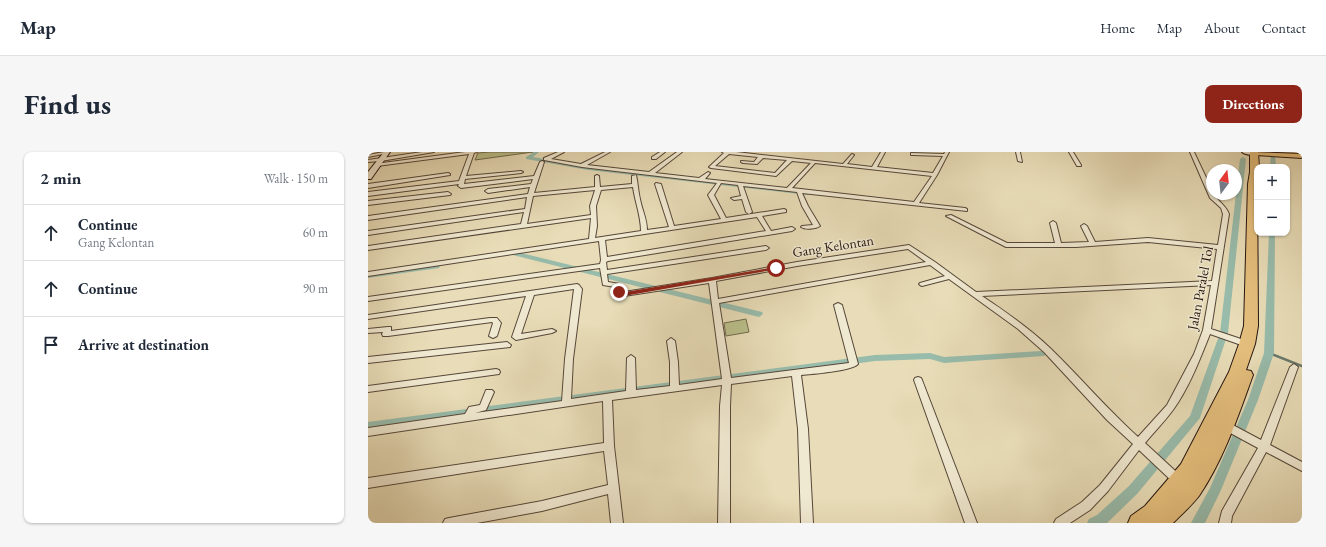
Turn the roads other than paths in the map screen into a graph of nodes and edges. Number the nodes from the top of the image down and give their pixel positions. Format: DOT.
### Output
graph roads {
  1 [pos="432,152"];
  2 [pos="475,152"];
  3 [pos="562,152"];
  4 [pos="608,152"];
  5 [pos="663,152"];
  6 [pos="680,152"];
  7 [pos="724,152"];
  8 [pos="728,152"];
  9 [pos="883,152"];
  10 [pos="1018,152"];
  11 [pos="1071,152"];
  12 [pos="1192,152"];
  13 [pos="748,153"];
  14 [pos="946,153"];
  15 [pos="1263,153"];
  16 [pos="913,154"];
  17 [pos="852,155"];
  18 [pos="368,156"];
  19 [pos="762,156"];
  20 [pos="1299,156"];
  21 [pos="654,158"];
  22 [pos="791,159"];
  23 [pos="1020,161"];
  24 [pos="368,162"];
  25 [pos="542,162"];
  26 [pos="743,162"];
  27 [pos="814,162"];
  28 [pos="1260,164"];
  29 [pos="844,165"];
  30 [pos="1079,165"];
  31 [pos="375,166"];
  32 [pos="582,166"];
  33 [pos="874,168"];
  34 [pos="521,172"];
  35 [pos="675,172"];
  36 [pos="708,173"];
  37 [pos="448,174"];
  38 [pos="650,174"];
  39 [pos="935,175"];
  40 [pos="597,176"];
  41 [pos="634,176"];
  42 [pos="670,176"];
  43 [pos="536,177"];
  44 [pos="462,180"];
  45 [pos="700,180"];
  46 [pos="1254,181"];
  47 [pos="720,183"];
  48 [pos="658,184"];
  49 [pos="740,184"];
  50 [pos="636,185"];
  51 [pos="368,186"];
  52 [pos="533,186"];
  53 [pos="598,189"];
  54 [pos="788,190"];
  55 [pos="488,191"];
  56 [pos="801,191"];
  57 [pos="368,194"];
  58 [pos="448,194"];
  59 [pos="530,195"];
  60 [pos="744,197"];
  61 [pos="734,198"];
  62 [pos="368,203"];
  63 [pos="915,204"];
  64 [pos="528,210"];
  65 [pos="965,210"];
  66 [pos="784,211"];
  67 [pos="749,212"];
  68 [pos="760,215"];
  69 [pos="593,216"];
  70 [pos="949,216"];
  71 [pos="368,218"];
  72 [pos="724,220"];
  73 [pos="1053,223"];
  74 [pos="524,225"];
  75 [pos="1084,226"];
  76 [pos="804,227"];
  77 [pos="672,228"];
  78 [pos="792,229"];
  79 [pos="644,232"];
  80 [pos="769,232"];
  81 [pos="368,233"];
  82 [pos="1260,236"];
  83 [pos="602,238"];
  84 [pos="592,240"];
  85 [pos="1092,243"];
  86 [pos="1058,244"];
  87 [pos="1221,247"];
  88 [pos="368,248"];
  89 [pos="766,248"];
  90 [pos="933,263"];
  91 [pos="604,266"];
  92 [pos="368,274"];
  93 [pos="951,276"];
  94 [pos="712,280"];
  95 [pos="1214,283"];
  96 [pos="922,284"];
  97 [pos="532,292"];
  98 [pos="976,294"];
  99 [pos="368,299"];
  100 [pos="715,302"];
  101 [pos="838,305"];
  102 [pos="368,317"];
  103 [pos="368,331"];
  104 [pos="552,331"];
  105 [pos="1211,331"];
  106 [pos="493,336"];
  107 [pos="671,341"];
  108 [pos="1243,342"];
  109 [pos="507,344"];
  110 [pos="631,358"];
  111 [pos="368,360"];
  112 [pos="1294,366"];
  113 [pos="496,372"];
  114 [pos="796,373"];
  115 [pos="727,377"];
  116 [pos="918,380"];
  117 [pos="675,384"];
  118 [pos="368,389"];
  119 [pos="631,390"];
  120 [pos="489,392"];
  121 [pos="607,398"];
  122 [pos="566,400"];
  123 [pos="469,417"];
  124 [pos="1228,428"];
  125 [pos="368,432"];
  126 [pos="1259,444"];
  127 [pos="610,446"];
  128 [pos="1140,446"];
  129 [pos="1302,467"];
  130 [pos="1179,481"];
  131 [pos="368,483"];
  132 [pos="614,488"];
  133 [pos="449,523"];
  134 [pos="617,523"];
  135 [pos="724,523"];
  136 [pos="808,523"];
  137 [pos="971,523"];
  138 [pos="1060,523"];
  139 [pos="1139,523"];
  140 [pos="1159,523"];
  141 [pos="1225,523"];
  1 -- 31 [label="street"];
  2 -- 31 [label="street"];
  2 -- 44 [label="street"];
  3 -- 32 [label="street"];
  4 -- 32 [label="street"];
  5 -- 21 [label="street"];
  6 -- 38 [label="street"];
  7 -- 8 [label="street"];
  8 -- 13 [label="street"];
  8 -- 22 [label="street"];
  9 -- 33 [label="street"];
  10 -- 23 [label="street"];
  11 -- 30 [label="street"];
  12 -- 87 [label="street, Jalan Paralel Tol"];
  13 -- 19 [label="street"];
  14 -- 16 [label="street"];
  14 -- 39 [label="street"];
  15 -- 20 [label="main road"];
  15 -- 28 [label="highway"];
  17 -- 29 [label="street"];
  18 -- 31 [label="street"];
  19 -- 22 [label="street"];
  19 -- 26 [label="street"];
  22 -- 27 [label="street"];
  24 -- 31 [label="street"];
  25 -- 43 [label="street"];
  27 -- 29 [label="street"];
  27 -- 54 [label="street"];
  29 -- 33 [label="street"];
  32 -- 38 [label="street"];
  33 -- 39 [label="street"];
  34 -- 44 [label="street"];
  35 -- 42 [label="street"];
  36 -- 45 [label="street"];
  37 -- 51 [label="street"];
  38 -- 42 [label="street"];
  39 -- 63 [label="street"];
  40 -- 53 [label="street"];
  41 -- 50 [label="street"];
  42 -- 45 [label="street"];
  43 -- 44 [label="street"];
  43 -- 52 [label="street"];
  44 -- 57 [label="street"];
  45 -- 47 [label="street"];
  46 -- 108 [label="highway"];
  47 -- 49 [label="street"];
  47 -- 72 [label="street"];
  48 -- 77 [label="street"];
  49 -- 54 [label="street"];
  49 -- 60 [label="street"];
  50 -- 53 [label="street"];
  50 -- 79 [label="street"];
  52 -- 55 [label="street"];
  52 -- 59 [label="street"];
  53 -- 59 [label="street"];
  53 -- 69 [label="street"];
  54 -- 56 [label="street"];
  56 -- 63 [label="street"];
  56 -- 76 [label="street"];
  58 -- 62 [label="street"];
  59 -- 64 [label="street"];
  59 -- 71 [label="street"];
  60 -- 61 [label="street"];
  60 -- 67 [label="street"];
  63 -- 65 [label="street"];
  64 -- 74 [label="street"];
  64 -- 81 [label="street"];
  66 -- 68 [label="street"];
  68 -- 72 [label="street"];
  68 -- 80 [label="street"];
  69 -- 74 [label="street"];
  69 -- 84 [label="street"];
  70 -- 86 [label="street"];
  72 -- 77 [label="street"];
  73 -- 86 [label="street"];
  74 -- 88 [label="street"];
  75 -- 85 [label="street"];
  77 -- 79 [label="street"];
  78 -- 80 [label="street"];
  79 -- 83 [label="street"];
  80 -- 91 [label="street"];
  82 -- 124 [label="highway"];
  83 -- 84 [label="street"];
  83 -- 91 [label="street"];
  84 -- 92 [label="street"];
  85 -- 86 [label="street"];
  85 -- 87 [label="street"];
  87 -- 95 [label="street, Jalan Paralel Tol"];
  89 -- 91 [label="street"];
  90 -- 93 [label="street"];
  90 -- 94 [label="street, Gang Kelontan"];
  90 -- 100 [label="street"];
  91 -- 94 [label="street, Gang Kelontan"];
  91 -- 99 [label="street"];
  93 -- 96 [label="street"];
  93 -- 98 [label="street"];
  94 -- 100 [label="street"];
  95 -- 98 [label="street"];
  95 -- 105 [label="street, Jalan Paralel Tol"];
  97 -- 102 [label="street"];
  97 -- 104 [label="street"];
  97 -- 122 [label="street"];
  98 -- 128 [label="street"];
  100 -- 115 [label="street"];
  101 -- 114 [label="street"];
  103 -- 106 [label="street"];
  105 -- 108 [label="street"];
  105 -- 128 [label="street, Jalan Paralel Tol"];
  107 -- 117 [label="street"];
  108 -- 130 [label="highway"];
  109 -- 111 [label="street"];
  110 -- 119 [label="street"];
  112 -- 126 [label="street"];
  113 -- 118 [label="street"];
  114 -- 115 [label="street"];
  114 -- 136 [label="street"];
  115 -- 117 [label="street"];
  115 -- 135 [label="street"];
  116 -- 137 [label="street"];
  117 -- 119 [label="street"];
  119 -- 121 [label="street"];
  120 -- 123 [label="street"];
  121 -- 122 [label="street"];
  121 -- 127 [label="street"];
  122 -- 123 [label="street"];
  123 -- 125 [label="street"];
  124 -- 126 [label="street"];
  124 -- 140 [label="highway"];
  126 -- 129 [label="street"];
  126 -- 141 [label="street"];
  127 -- 131 [label="street"];
  127 -- 132 [label="street"];
  128 -- 130 [label="street"];
  128 -- 138 [label="street, Jalan Paralel Tol"];
  130 -- 139 [label="highway"];
  132 -- 133 [label="street"];
  132 -- 134 [label="street"];
}
